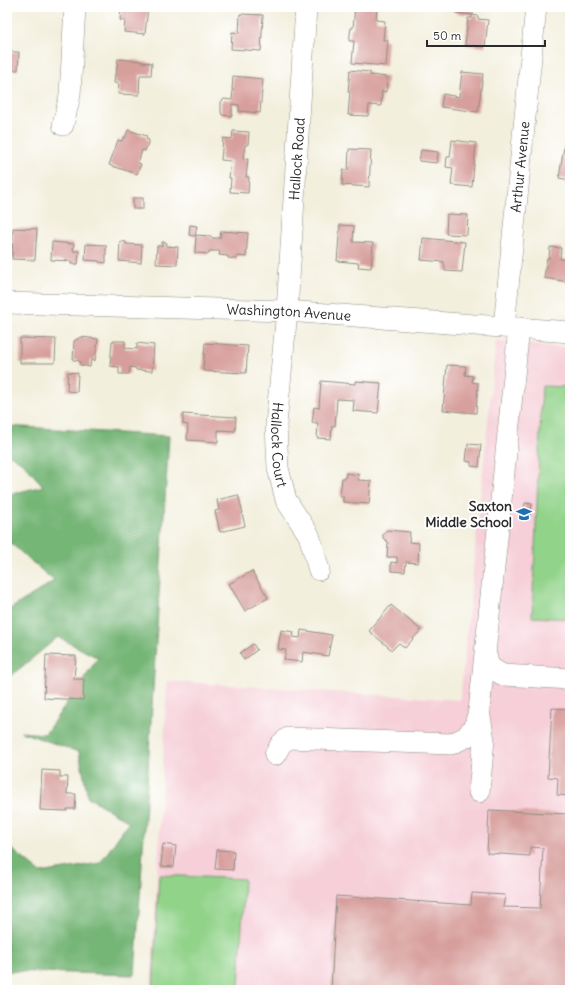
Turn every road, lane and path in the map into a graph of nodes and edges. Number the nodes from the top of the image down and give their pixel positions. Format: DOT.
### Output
graph roads {
  1 [pos="75,7"];
  2 [pos="306,7"];
  3 [pos="536,7"];
  4 [pos="63,124"];
  5 [pos="7,303"];
  6 [pos="287,311"];
  7 [pos="511,328"];
  8 [pos="570,332"];
  9 [pos="319,570"];
  10 [pos="486,655"];
  11 [pos="570,679"];
  12 [pos="479,711"];
  13 [pos="275,755"];
  14 [pos="478,792"];
  1 -- 4 [label="street"];
  2 -- 6 [label="street, Hallock Road"];
  3 -- 7 [label="street, Arthur Avenue"];
  5 -- 6 [label="street, Washington Avenue"];
  6 -- 7 [label="street, Washington Avenue"];
  6 -- 9 [label="street, Hallock Court"];
  7 -- 8 [label="street, Washington Avenue"];
  7 -- 10 [label="street, Arthur Avenue"];
  10 -- 11 [label="street"];
  10 -- 12 [label="street, Arthur Avenue"];
  12 -- 13 [label="street"];
  12 -- 14 [label="street"];
}
